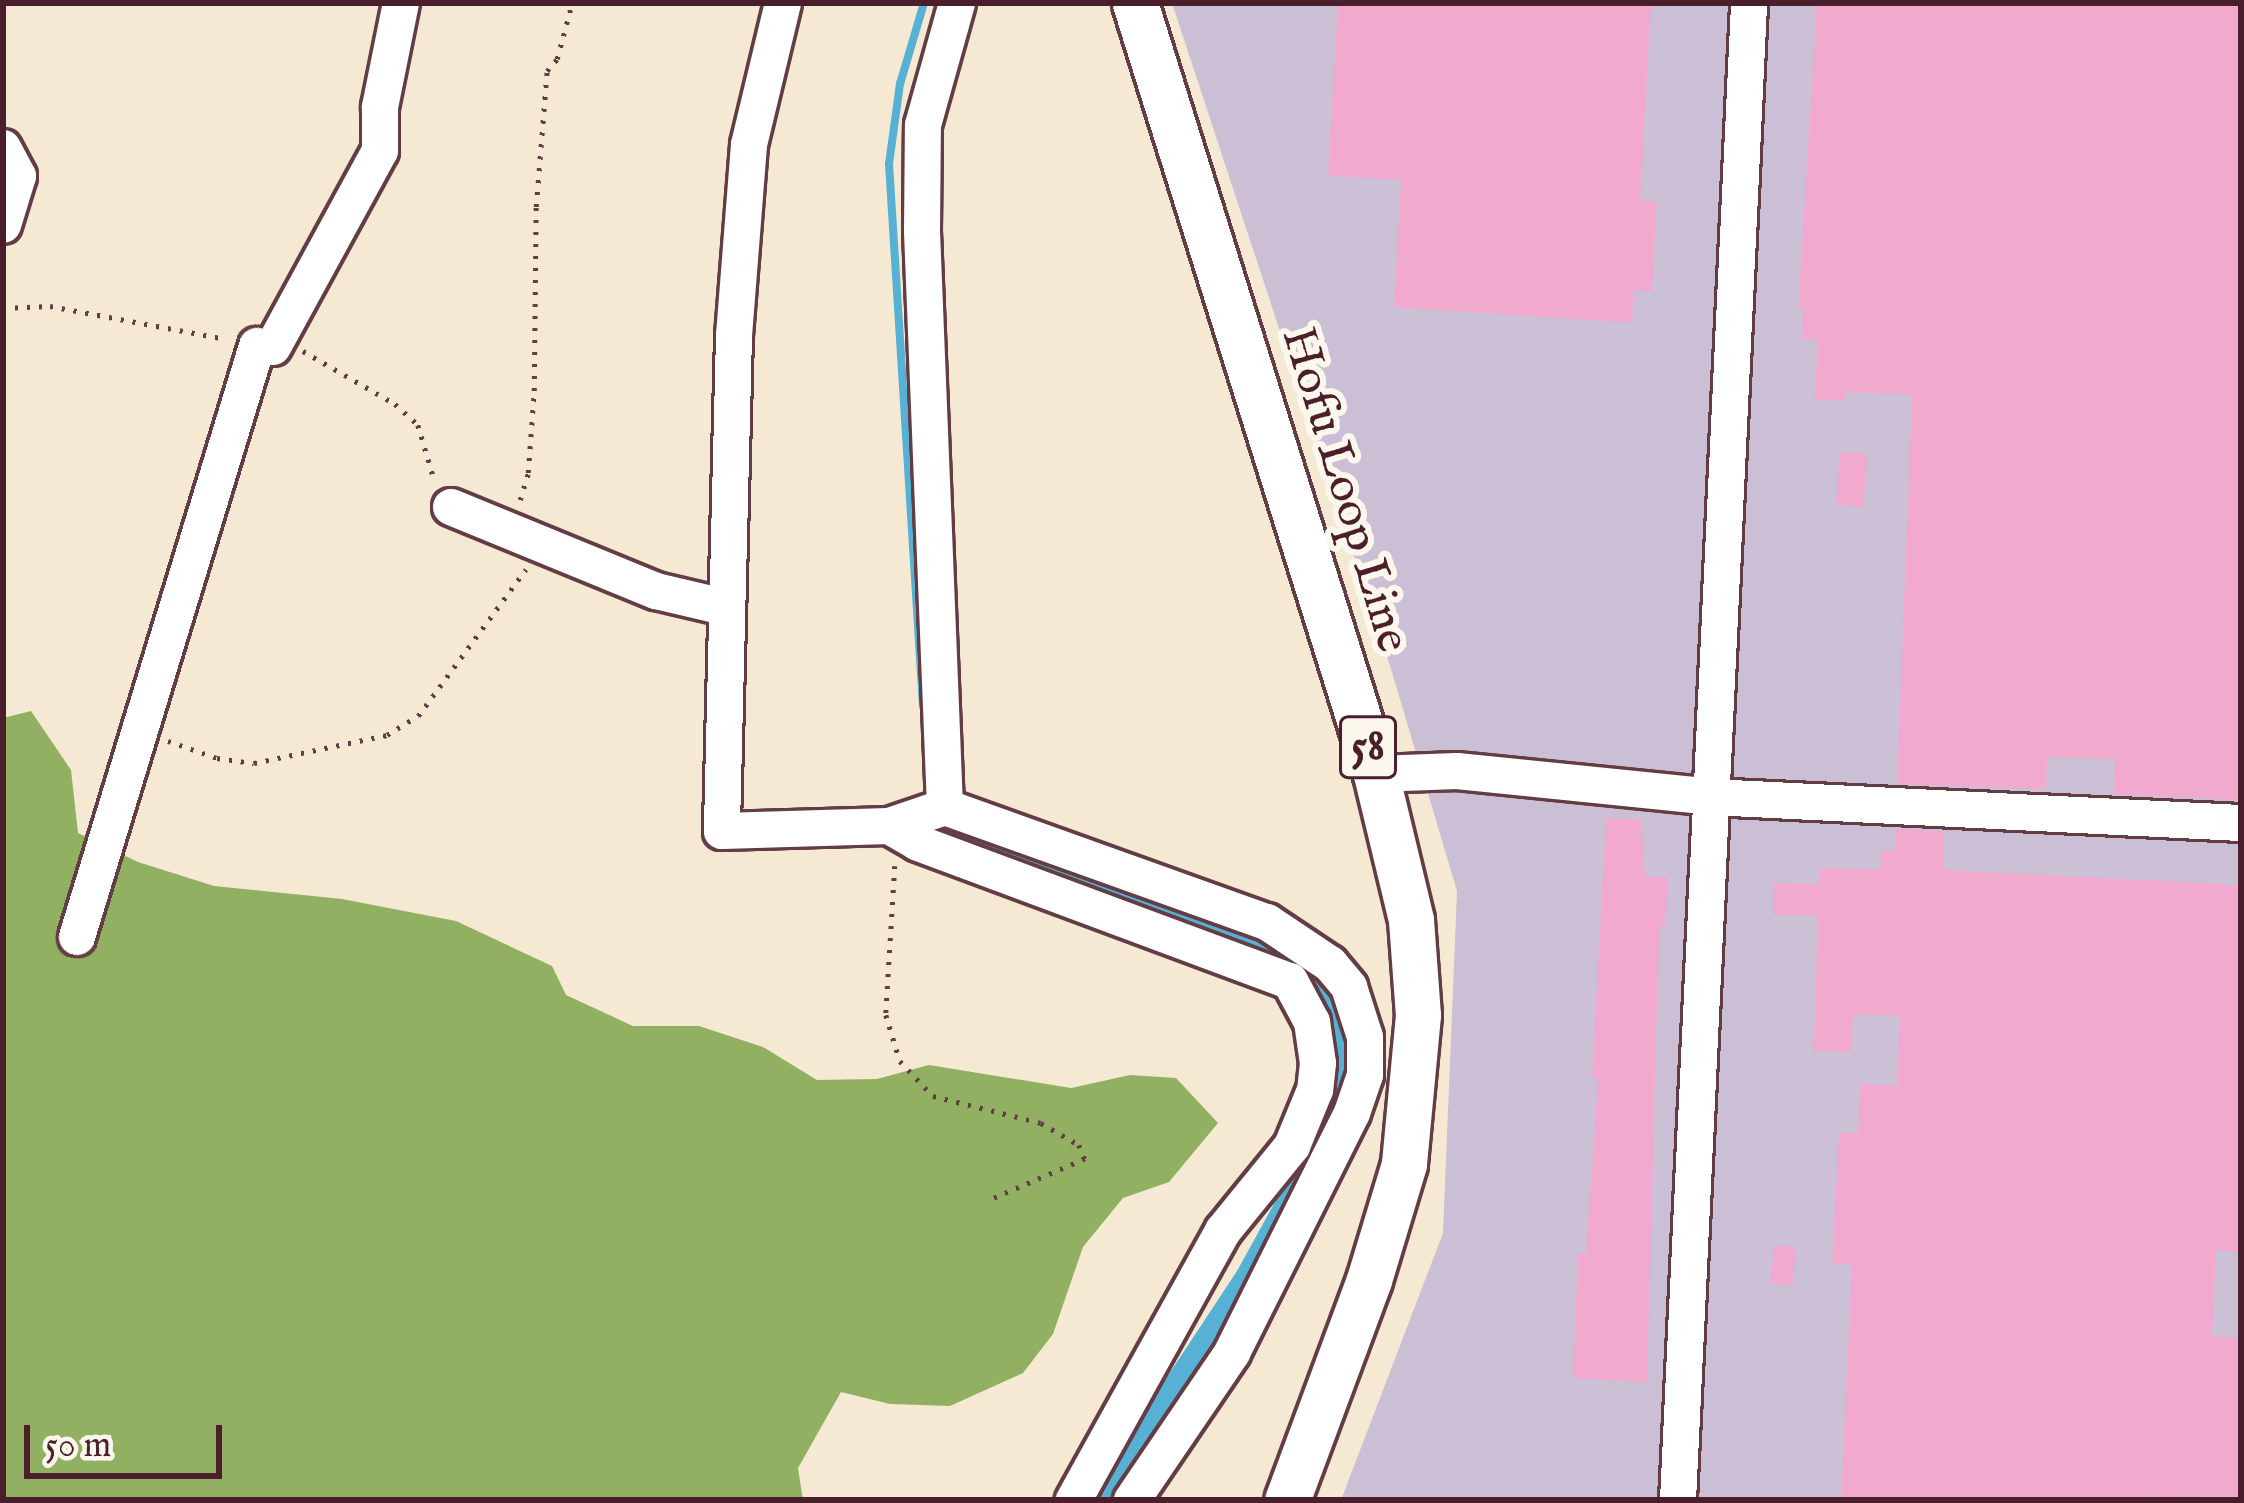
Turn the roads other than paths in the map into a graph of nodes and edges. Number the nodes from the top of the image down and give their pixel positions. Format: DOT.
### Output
graph roads {
  1 [pos="401,3"];
  2 [pos="783,3"];
  3 [pos="956,3"];
  4 [pos="1135,3"];
  5 [pos="1749,3"];
  6 [pos="3,148"];
  7 [pos="3,225"];
  8 [pos="451,507"];
  9 [pos="724,607"];
  10 [pos="1376,774"];
  11 [pos="1711,796"];
  12 [pos="945,807"];
  13 [pos="2241,823"];
  14 [pos="893,828"];
  15 [pos="77,937"];
  16 [pos="1146,1495"];
  17 [pos="1074,1500"];
  18 [pos="1287,1500"];
  19 [pos="1678,1500"];
  1 -- 15 [label="street"];
  2 -- 9 [label="street"];
  3 -- 12 [label="street"];
  4 -- 10 [label="main road, Hofu Loop Line / 58"];
  5 -- 11 [label="street"];
  6 -- 7 [label="street"];
  8 -- 9 [label="street"];
  9 -- 14 [label="street"];
  10 -- 11 [label="street"];
  10 -- 18 [label="main road, Hofu Loop Line / 58"];
  11 -- 13 [label="street"];
  11 -- 19 [label="street"];
  12 -- 14 [label="street"];
  12 -- 16 [label="street"];
  14 -- 17 [label="street"];
}
